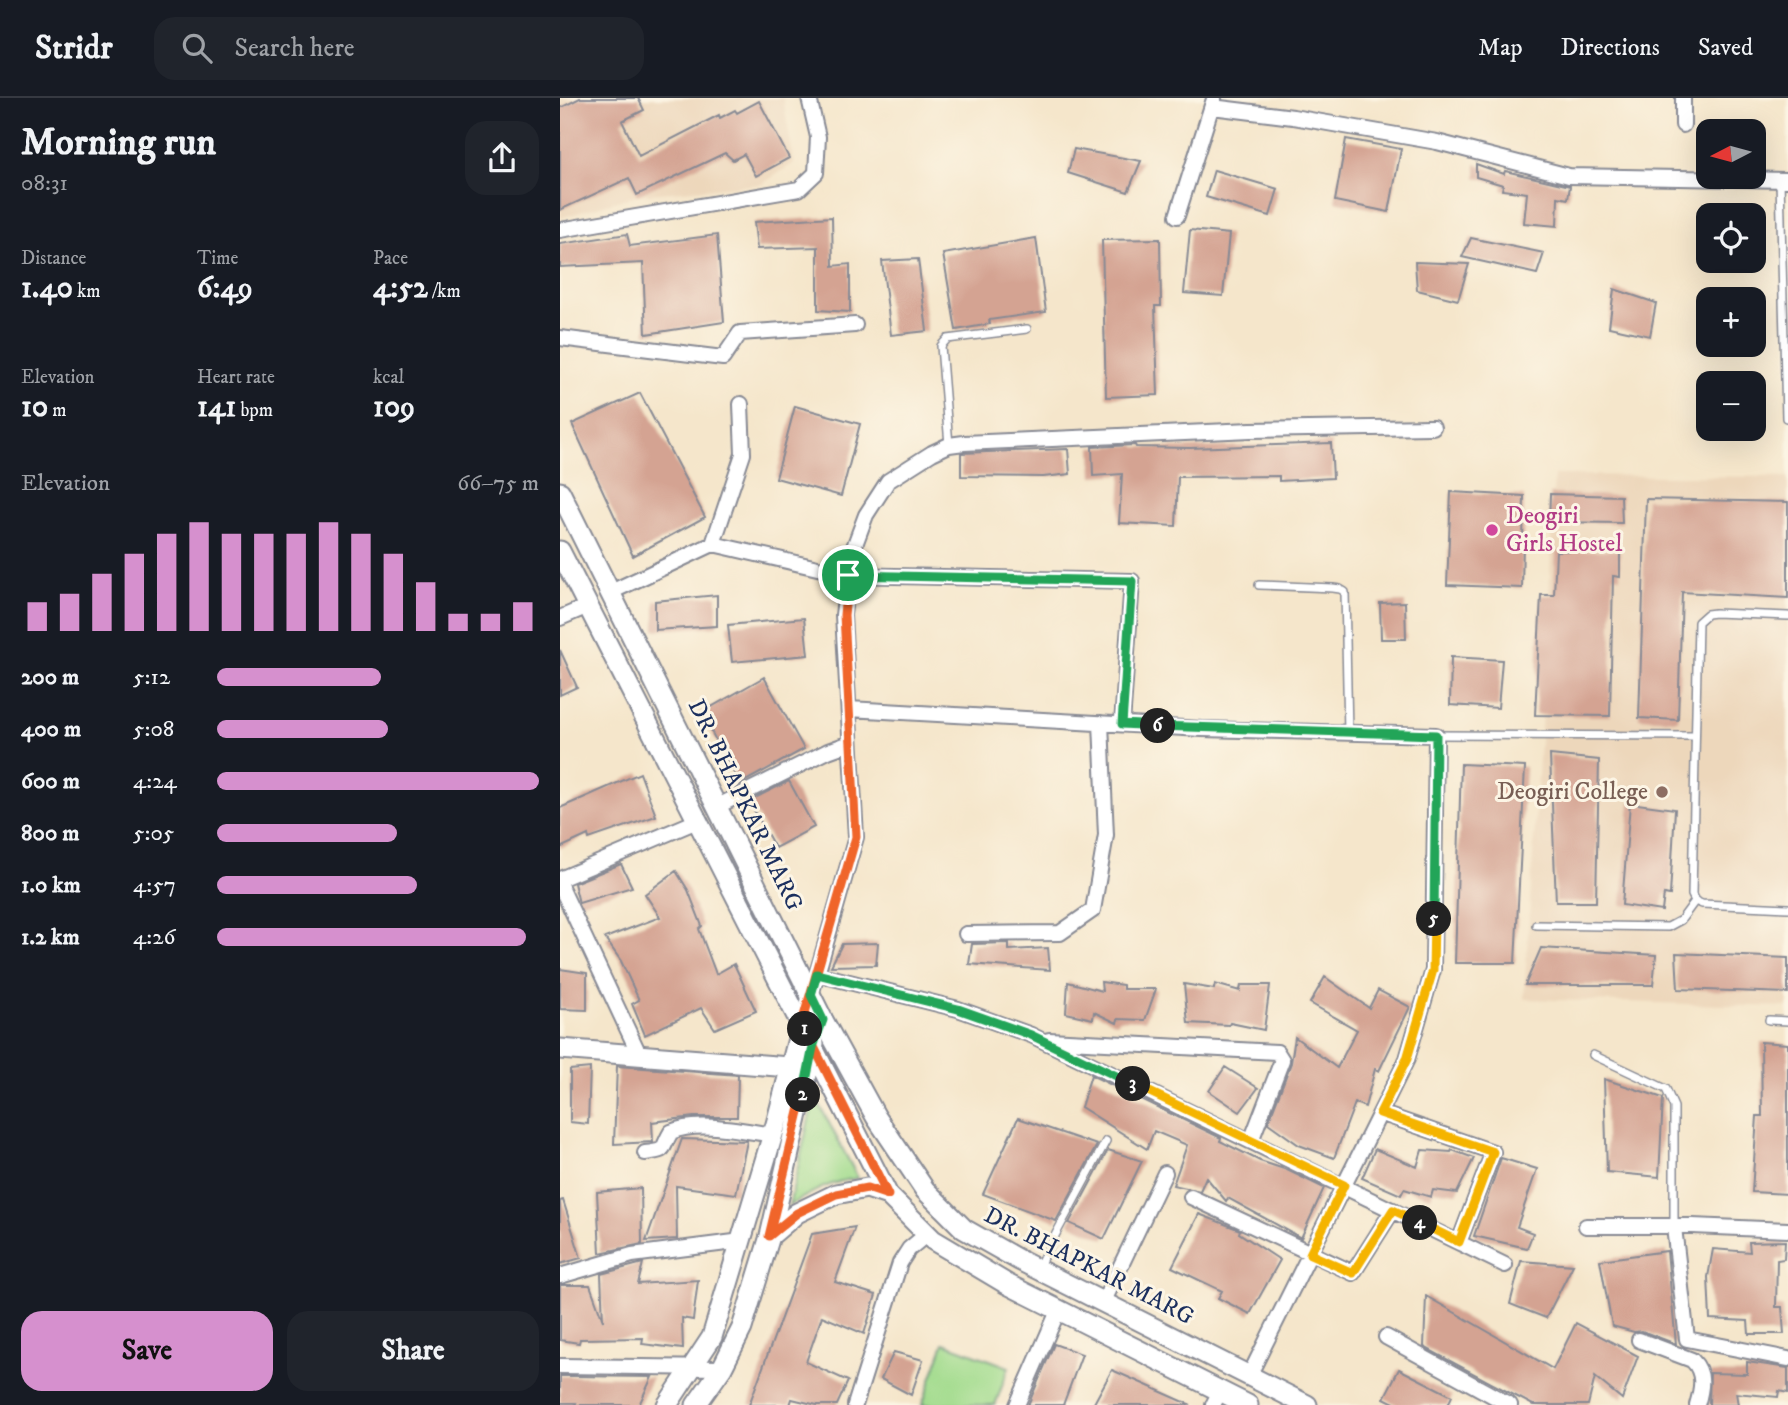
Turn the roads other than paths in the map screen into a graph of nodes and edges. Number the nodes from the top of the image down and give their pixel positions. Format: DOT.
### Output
graph roads {
  1 [pos="809,98"];
  2 [pos="1684,98"];
  3 [pos="1213,102"];
  4 [pos="1683,125"];
  5 [pos="1784,180"];
  6 [pos="1177,216"];
  7 [pos="560,230"];
  8 [pos="855,325"];
  9 [pos="1027,329"];
  10 [pos="560,338"];
  11 [pos="741,404"];
  12 [pos="1786,418"];
  13 [pos="1433,427"];
  14 [pos="949,445"];
  15 [pos="560,492"];
  16 [pos="713,544"];
  17 [pos="560,551"];
  18 [pos="848,575"];
  19 [pos="1259,585"];
  20 [pos="611,592"];
  21 [pos="588,606"];
  22 [pos="1788,616"];
  23 [pos="560,618"];
  24 [pos="849,709"];
  25 [pos="1101,723"];
  26 [pos="1122,724"];
  27 [pos="1348,733"];
  28 [pos="1436,735"];
  29 [pos="1695,736"];
  30 [pos="850,743"];
  31 [pos="719,806"];
  32 [pos="697,821"];
  33 [pos="560,882"];
  34 [pos="1695,901"];
  35 [pos="1788,908"];
  36 [pos="1536,925"];
  37 [pos="966,934"];
  38 [pos="817,974"];
  39 [pos="811,995"];
  40 [pos="823,1020"];
  41 [pos="1769,1020"];
  42 [pos="1788,1021"];
  43 [pos="802,1023"];
  44 [pos="1041,1040"];
  45 [pos="813,1047"];
  46 [pos="560,1049"];
  47 [pos="639,1054"];
  48 [pos="1593,1055"];
  49 [pos="800,1068"];
  50 [pos="1380,1113"];
  51 [pos="773,1135"];
  52 [pos="1251,1141"];
  53 [pos="1106,1142"];
  54 [pos="645,1153"];
  55 [pos="1165,1173"];
  56 [pos="1344,1185"];
  57 [pos="888,1195"];
  58 [pos="1191,1197"];
  59 [pos="1393,1210"];
  60 [pos="1586,1226"];
  61 [pos="1674,1227"];
  62 [pos="1788,1230"];
  63 [pos="927,1234"];
  64 [pos="769,1236"];
  65 [pos="742,1241"];
  66 [pos="1459,1242"];
  67 [pos="1310,1254"];
  68 [pos="1506,1265"];
  69 [pos="1037,1270"];
  70 [pos="560,1276"];
  71 [pos="1103,1303"];
  72 [pos="1058,1311"];
  73 [pos="1160,1331"];
  74 [pos="1387,1337"];
  75 [pos="1639,1340"];
  76 [pos="1148,1355"];
  77 [pos="1788,1359"];
  78 [pos="560,1366"];
  79 [pos="691,1368"];
  80 [pos="722,1368"];
  81 [pos="1249,1376"];
  82 [pos="1216,1398"];
  83 [pos="667,1405"];
  84 [pos="696,1405"];
  85 [pos="855,1405"];
  86 [pos="1017,1405"];
  87 [pos="1248,1405"];
  88 [pos="1307,1405"];
  89 [pos="1510,1405"];
  90 [pos="1697,1405"];
  1 -- 7 [label="street"];
  2 -- 4 [label="street"];
  3 -- 5 [label="street"];
  3 -- 6 [label="street"];
  5 -- 12 [label="lane"];
  8 -- 10 [label="street"];
  9 -- 14 [label="lane"];
  11 -- 16 [label="street"];
  13 -- 14 [label="street"];
  14 -- 18 [label="street"];
  15 -- 20 [label="main road, DR. BHAPKAR MARG"];
  16 -- 18 [label="street"];
  16 -- 20 [label="street"];
  17 -- 21 [label="main road, DR. BHAPKAR MARG"];
  18 -- 24 [label="street"];
  18 -- 26 [label="street"];
  19 -- 27 [label="lane"];
  20 -- 31 [label="main road, DR. BHAPKAR MARG"];
  21 -- 23 [label="street"];
  21 -- 32 [label="main road, DR. BHAPKAR MARG"];
  22 -- 29 [label="lane"];
  24 -- 25 [label="street"];
  24 -- 30 [label="street"];
  25 -- 26 [label="street"];
  25 -- 37 [label="street"];
  26 -- 27 [label="street"];
  27 -- 28 [label="street"];
  28 -- 29 [label="lane"];
  28 -- 50 [label="street"];
  29 -- 34 [label="lane"];
  30 -- 31 [label="street"];
  30 -- 38 [label="street"];
  31 -- 39 [label="main road, DR. BHAPKAR MARG"];
  32 -- 33 [label="street"];
  32 -- 43 [label="main road, DR. BHAPKAR MARG"];
  33 -- 47 [label="street"];
  34 -- 35 [label="lane"];
  34 -- 36 [label="lane"];
  38 -- 39 [label="street"];
  38 -- 44 [label="street"];
  39 -- 40 [label="main road, DR. BHAPKAR MARG"];
  39 -- 43 [label="main road"];
  40 -- 45 [label="main road"];
  40 -- 69 [label="main road, DR. BHAPKAR MARG"];
  41 -- 42 [label="lane"];
  43 -- 45 [label="main road, DR. BHAPKAR MARG"];
  43 -- 49 [label="main road"];
  44 -- 52 [label="street"];
  44 -- 52 [label="street"];
  45 -- 49 [label="main road"];
  45 -- 57 [label="main road, DR. BHAPKAR MARG"];
  46 -- 47 [label="main road"];
  47 -- 49 [label="main road"];
  48 -- 61 [label="lane"];
  49 -- 51 [label="main road"];
  49 -- 64 [label="main road"];
  50 -- 56 [label="street"];
  50 -- 66 [label="street"];
  51 -- 54 [label="street"];
  51 -- 65 [label="main road"];
  52 -- 56 [label="street"];
  53 -- 69 [label="lane"];
  55 -- 71 [label="street"];
  56 -- 59 [label="street"];
  56 -- 67 [label="street"];
  57 -- 63 [label="main road, DR. BHAPKAR MARG"];
  57 -- 64 [label="main road"];
  58 -- 67 [label="street"];
  59 -- 66 [label="street"];
  59 -- 67 [label="street"];
  60 -- 61 [label="street"];
  61 -- 62 [label="street"];
  61 -- 77 [label="street"];
  63 -- 72 [label="main road, DR. BHAPKAR MARG"];
  63 -- 85 [label="street"];
  64 -- 80 [label="main road"];
  65 -- 70 [label="street"];
  65 -- 79 [label="main road"];
  66 -- 68 [label="street"];
  67 -- 81 [label="street"];
  69 -- 71 [label="main road, DR. BHAPKAR MARG"];
  71 -- 73 [label="main road, DR. BHAPKAR MARG"];
  72 -- 76 [label="main road, DR. BHAPKAR MARG"];
  72 -- 86 [label="street"];
  73 -- 76 [label="main road"];
  73 -- 81 [label="main road, DR. BHAPKAR MARG"];
  74 -- 89 [label="street"];
  75 -- 90 [label="street"];
  76 -- 82 [label="main road, DR. BHAPKAR MARG"];
  78 -- 79 [label="street"];
  79 -- 80 [label="street"];
  79 -- 83 [label="main road"];
  80 -- 84 [label="main road"];
  81 -- 88 [label="main road, DR. BHAPKAR MARG"];
  82 -- 87 [label="main road, DR. BHAPKAR MARG"];
}
